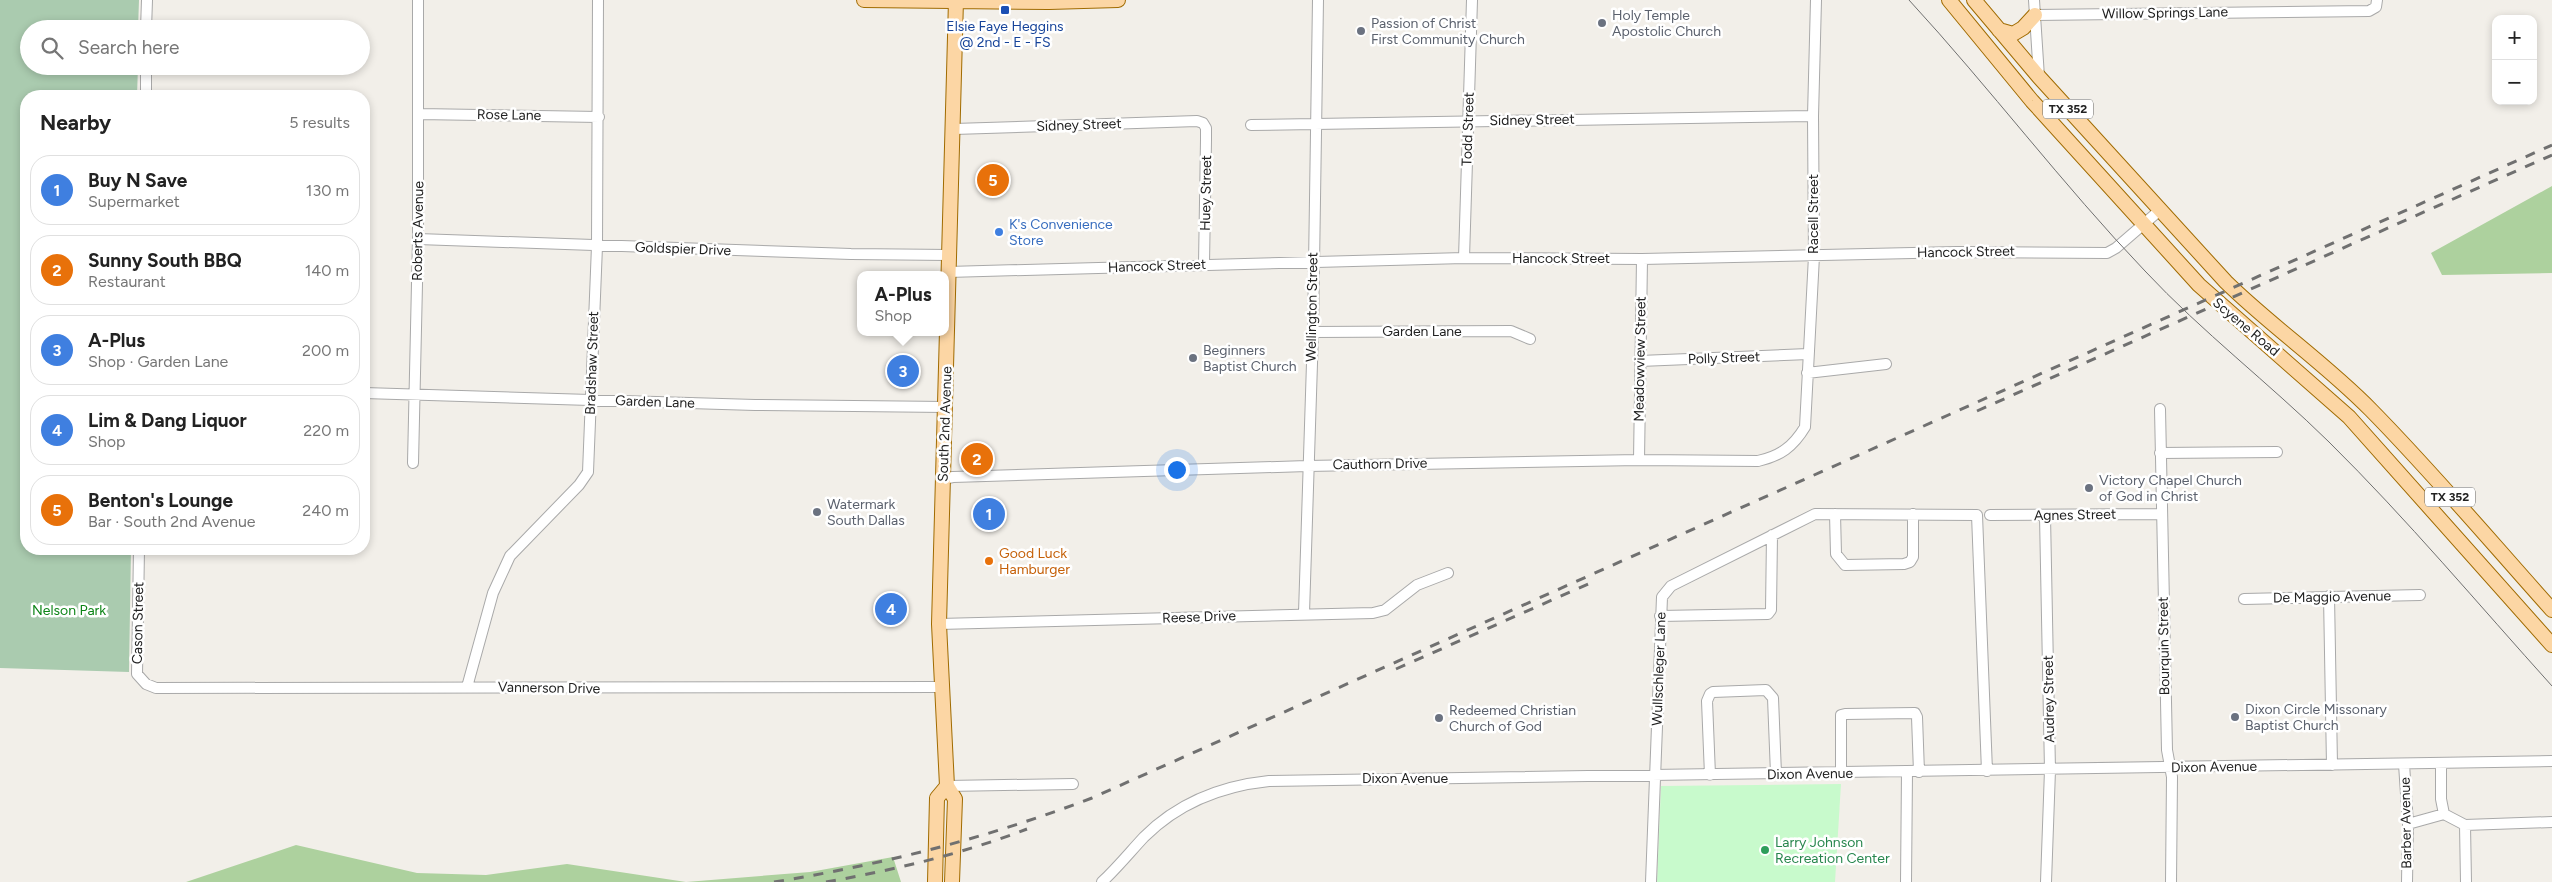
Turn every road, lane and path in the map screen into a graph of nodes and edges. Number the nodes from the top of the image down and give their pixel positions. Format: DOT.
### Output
graph roads {
  1 [pos="147,0"];
  2 [pos="418,0"];
  3 [pos="598,0"];
  4 [pos="864,0"];
  5 [pos="1118,0"];
  6 [pos="1318,0"];
  7 [pos="1472,0"];
  8 [pos="1816,0"];
  9 [pos="1974,0"];
  10 [pos="2034,0"];
  11 [pos="2377,0"];
  12 [pos="957,1"];
  13 [pos="1048,1"];
  14 [pos="1949,1"];
  15 [pos="2035,15"];
  16 [pos="146,20"];
  17 [pos="1999,30"];
  18 [pos="146,75"];
  19 [pos="2039,77"];
  20 [pos="146,90"];
  21 [pos="419,114"];
  22 [pos="1812,116"];
  23 [pos="599,117"];
  24 [pos="1468,121"];
  25 [pos="1203,123"];
  26 [pos="1318,124"];
  27 [pos="1251,125"];
  28 [pos="954,129"];
  29 [pos="2160,210"];
  30 [pos="2143,225"];
  31 [pos="418,239"];
  32 [pos="597,246"];
  33 [pos="948,255"];
  34 [pos="1814,256"];
  35 [pos="1464,258"];
  36 [pos="1642,259"];
  37 [pos="1313,262"];
  38 [pos="1204,264"];
  39 [pos="948,271"];
  40 [pos="949,272"];
  41 [pos="1313,332"];
  42 [pos="947,336"];
  43 [pos="1530,339"];
  44 [pos="1808,354"];
  45 [pos="1640,361"];
  46 [pos="1886,364"];
  47 [pos="1807,372"];
  48 [pos="370,393"];
  49 [pos="414,393"];
  50 [pos="590,400"];
  51 [pos="946,407"];
  52 [pos="2160,409"];
  53 [pos="1804,427"];
  54 [pos="2403,445"];
  55 [pos="2277,452"];
  56 [pos="2160,453"];
  57 [pos="1639,460"];
  58 [pos="2387,460"];
  59 [pos="413,463"];
  60 [pos="1308,466"];
  61 [pos="943,479"];
  62 [pos="1835,514"];
  63 [pos="1913,514"];
  64 [pos="2161,514"];
  65 [pos="1990,515"];
  66 [pos="2045,516"];
  67 [pos="1772,535"];
  68 [pos="139,555"];
  69 [pos="1448,573"];
  70 [pos="2420,595"];
  71 [pos="2329,596"];
  72 [pos="2244,598"];
  73 [pos="2552,610"];
  74 [pos="1304,613"];
  75 [pos="1660,616"];
  76 [pos="939,624"];
  77 [pos="2552,645"];
  78 [pos="467,687"];
  79 [pos="941,687"];
  80 [pos="156,688"];
  81 [pos="2552,761"];
  82 [pos="2441,763"];
  83 [pos="2404,764"];
  84 [pos="2332,765"];
  85 [pos="2172,768"];
  86 [pos="1987,770"];
  87 [pos="2050,770"];
  88 [pos="1907,772"];
  89 [pos="1920,772"];
  90 [pos="1842,773"];
  91 [pos="1776,774"];
  92 [pos="1710,775"];
  93 [pos="1654,776"];
  94 [pos="1073,784"];
  95 [pos="947,786"];
  96 [pos="2444,814"];
  97 [pos="2552,822"];
  98 [pos="2408,824"];
  99 [pos="2464,825"];
  100 [pos="935,882"];
  101 [pos="952,882"];
  102 [pos="1102,882"];
  103 [pos="1651,882"];
  104 [pos="1906,882"];
  105 [pos="2046,882"];
  106 [pos="2171,882"];
  107 [pos="2407,882"];
  108 [pos="2466,882"];
  1 -- 16 [label="street"];
  2 -- 21 [label="street, Roberts Avenue"];
  3 -- 23 [label="street, Bradshaw Street"];
  4 -- 12 [label="main road"];
  5 -- 13 [label="main road"];
  6 -- 26 [label="street, Wellington Street"];
  7 -- 24 [label="street, Todd Street"];
  8 -- 22 [label="street, Racell Street"];
  9 -- 17 [label="main road, Scyene Road / TX 352"];
  10 -- 15 [label="street"];
  11 -- 15 [label="street, Willow Springs Lane"];
  12 -- 13 [label="main road"];
  12 -- 28 [label="main road, South 2nd Avenue"];
  14 -- 30 [label="main road, Scyene Road / TX 352"];
  15 -- 17 [label="main road"];
  15 -- 19 [label="street"];
  17 -- 19 [label="main road, Scyene Road / TX 352"];
  18 -- 20 [label="street"];
  19 -- 29 [label="main road, Scyene Road / TX 352"];
  21 -- 23 [label="street, Rose Lane"];
  21 -- 31 [label="street, Roberts Avenue"];
  22 -- 24 [label="street, Sidney Street"];
  22 -- 34 [label="street, Racell Street"];
  23 -- 32 [label="street, Bradshaw Street"];
  24 -- 26 [label="street, Sidney Street"];
  24 -- 35 [label="street, Todd Street"];
  25 -- 28 [label="street, Sidney Street"];
  25 -- 38 [label="street, Huey Street"];
  26 -- 27 [label="street, Sidney Street"];
  26 -- 37 [label="street, Wellington Street"];
  28 -- 33 [label="main road, South 2nd Avenue"];
  29 -- 30 [label="street, Hancock Street"];
  29 -- 54 [label="main road, Scyene Road / TX 352"];
  30 -- 34 [label="street, Hancock Street"];
  30 -- 58 [label="main road, Scyene Road / TX 352"];
  31 -- 32 [label="street, Goldspier Drive"];
  31 -- 49 [label="street, Roberts Avenue"];
  32 -- 33 [label="street, Goldspier Drive"];
  32 -- 50 [label="street, Bradshaw Street"];
  33 -- 39 [label="main road, South 2nd Avenue"];
  34 -- 36 [label="street, Hancock Street"];
  34 -- 44 [label="street, Racell Street"];
  35 -- 36 [label="street, Hancock Street"];
  35 -- 37 [label="street, Hancock Street"];
  36 -- 45 [label="street, Meadowview Street"];
  37 -- 38 [label="street, Hancock Street"];
  37 -- 41 [label="street, Wellington Street"];
  38 -- 40 [label="street, Hancock Street"];
  41 -- 43 [label="street, Garden Lane"];
  41 -- 60 [label="street, Wellington Street"];
  42 -- 51 [label="main road, South 2nd Avenue"];
  44 -- 45 [label="street, Polly Street"];
  44 -- 47 [label="street, Racell Street"];
  45 -- 57 [label="street, Meadowview Street"];
  46 -- 47 [label="street"];
  47 -- 53 [label="street, Racell Street"];
  48 -- 49 [label="street, Garden Lane"];
  49 -- 50 [label="street, Garden Lane"];
  49 -- 59 [label="street, Roberts Avenue"];
  50 -- 51 [label="street, Garden Lane"];
  50 -- 78 [label="street, Bradshaw Street"];
  51 -- 61 [label="main road, South 2nd Avenue"];
  52 -- 56 [label="street, Bourquin Street"];
  53 -- 57 [label="street, Cauthorn Drive"];
  54 -- 58 [label="main road"];
  54 -- 73 [label="main road, Scyene Road / TX 352"];
  55 -- 56 [label="street"];
  56 -- 64 [label="street, Bourquin Street"];
  57 -- 60 [label="street, Cauthorn Drive"];
  58 -- 77 [label="main road, Scyene Road / TX 352"];
  60 -- 61 [label="street, Cauthorn Drive"];
  60 -- 74 [label="street, Wellington Street"];
  61 -- 76 [label="main road, South 2nd Avenue"];
  62 -- 63 [label="street, Wullschleger Lane"];
  62 -- 63 [label="street"];
  62 -- 67 [label="street, Wullschleger Lane"];
  63 -- 86 [label="street"];
  64 -- 66 [label="street, Agnes Street"];
  64 -- 85 [label="street, Bourquin Street"];
  65 -- 66 [label="street, Agnes Street"];
  66 -- 87 [label="street, Audrey Street"];
  67 -- 75 [label="street, Wullschleger Lane"];
  67 -- 75 [label="street"];
  68 -- 80 [label="street, Cason Street"];
  69 -- 74 [label="street, Reese Drive"];
  70 -- 71 [label="street, De Maggio Avenue"];
  71 -- 72 [label="street, De Maggio Avenue"];
  71 -- 84 [label="street"];
  74 -- 76 [label="street, Reese Drive"];
  75 -- 93 [label="street, Wullschleger Lane"];
  76 -- 79 [label="main road, South 2nd Avenue"];
  78 -- 79 [label="street, Vannerson Drive"];
  78 -- 80 [label="street, Vannerson Drive"];
  79 -- 95 [label="main road, South 2nd Avenue"];
  81 -- 82 [label="street, Dixon Avenue"];
  82 -- 83 [label="street, Dixon Avenue"];
  82 -- 96 [label="street"];
  83 -- 84 [label="street, Dixon Avenue"];
  83 -- 98 [label="street, Barber Avenue"];
  84 -- 85 [label="street, Dixon Avenue"];
  85 -- 87 [label="street, Dixon Avenue"];
  85 -- 106 [label="street, Bourquin Street"];
  86 -- 87 [label="street, Dixon Avenue"];
  86 -- 89 [label="street, Dixon Avenue"];
  87 -- 105 [label="street, Audrey Street"];
  88 -- 89 [label="street, Dixon Avenue"];
  88 -- 90 [label="street, Dixon Avenue"];
  88 -- 104 [label="street"];
  89 -- 90 [label="street"];
  90 -- 91 [label="street, Dixon Avenue"];
  91 -- 92 [label="street, Dixon Avenue"];
  91 -- 92 [label="street"];
  92 -- 93 [label="street, Dixon Avenue"];
  93 -- 102 [label="street, Dixon Avenue"];
  93 -- 103 [label="street, Wullschleger Lane"];
  94 -- 95 [label="street"];
  95 -- 100 [label="main road, South 2nd Avenue"];
  95 -- 101 [label="main road, South 2nd Avenue"];
  96 -- 98 [label="street"];
  96 -- 99 [label="street"];
  97 -- 99 [label="street"];
  98 -- 107 [label="street, Barber Avenue"];
  99 -- 108 [label="street"];
}
